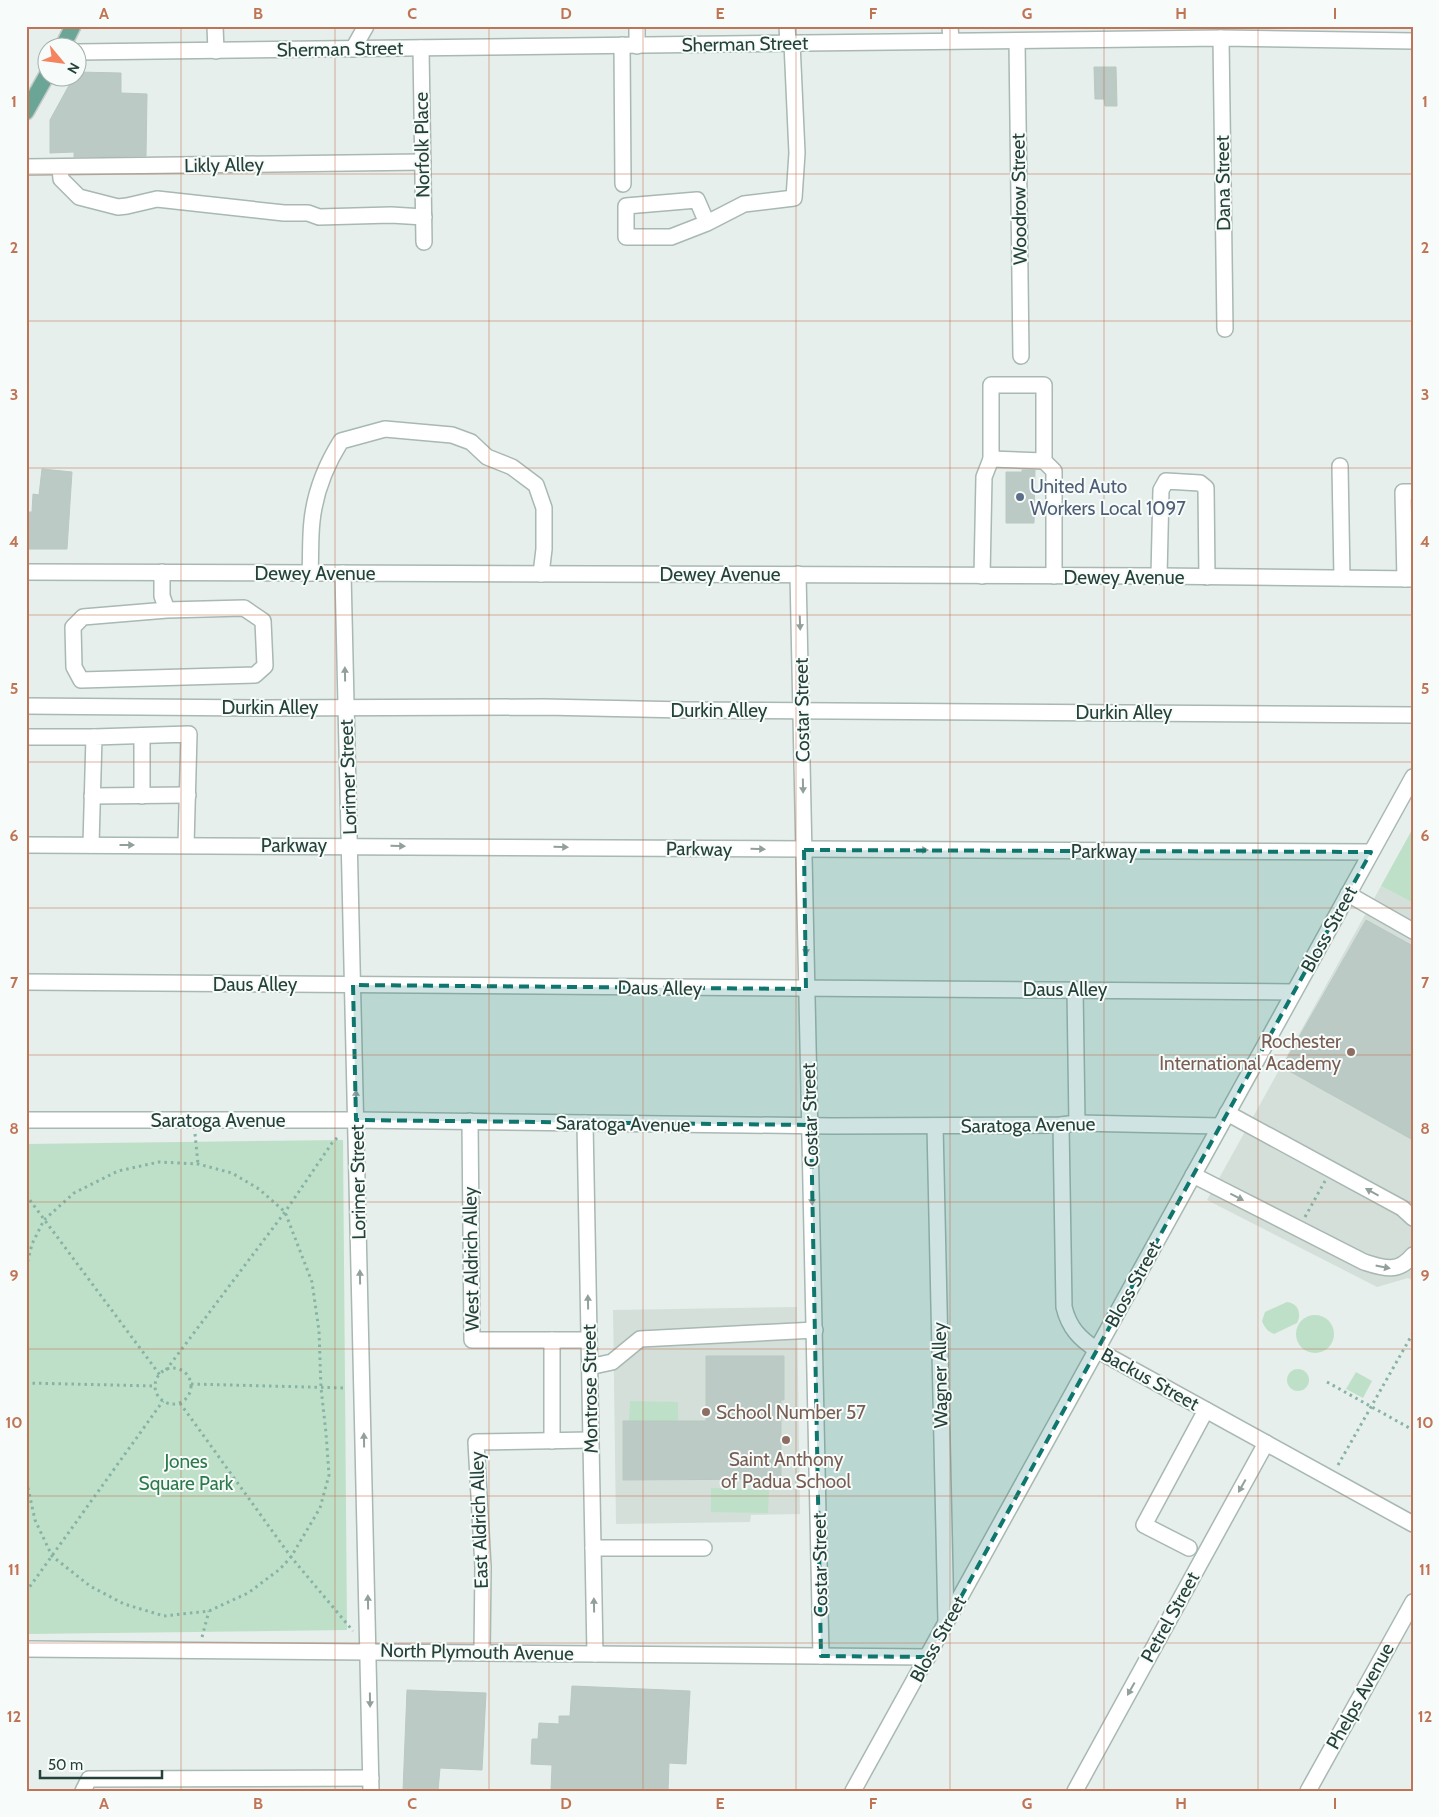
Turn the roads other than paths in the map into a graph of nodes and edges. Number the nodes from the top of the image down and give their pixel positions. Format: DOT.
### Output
graph roads {
  1 [pos="73,26"];
  2 [pos="215,26"];
  3 [pos="366,26"];
  4 [pos="637,26"];
  5 [pos="787,26"];
  6 [pos="951,34"];
  7 [pos="67,38"];
  8 [pos="1221,38"];
  9 [pos="1016,41"];
  10 [pos="1413,41"];
  11 [pos="790,43"];
  12 [pos="622,45"];
  13 [pos="637,46"];
  14 [pos="421,48"];
  15 [pos="353,49"];
  16 [pos="216,51"];
  17 [pos="88,52"];
  18 [pos="38,88"];
  19 [pos="28,102"];
  20 [pos="423,162"];
  21 [pos="26,167"];
  22 [pos="60,167"];
  23 [pos="623,184"];
  24 [pos="424,216"];
  25 [pos="707,223"];
  26 [pos="424,242"];
  27 [pos="1225,329"];
  28 [pos="1021,356"];
  29 [pos="992,459"];
  30 [pos="1044,461"];
  31 [pos="1340,466"];
  32 [pos="1413,492"];
  33 [pos="26,572"];
  34 [pos="162,572"];
  35 [pos="310,573"];
  36 [pos="343,573"];
  37 [pos="541,574"];
  38 [pos="798,574"];
  39 [pos="982,576"];
  40 [pos="1054,576"];
  41 [pos="1159,576"];
  42 [pos="1207,577"];
  43 [pos="1342,578"];
  44 [pos="1409,579"];
  45 [pos="167,610"];
  46 [pos="26,706"];
  47 [pos="346,707"];
  48 [pos="802,710"];
  49 [pos="1413,715"];
  50 [pos="142,736"];
  51 [pos="26,737"];
  52 [pos="94,737"];
  53 [pos="1413,777"];
  54 [pos="188,795"];
  55 [pos="92,796"];
  56 [pos="142,796"];
  57 [pos="26,845"];
  58 [pos="91,845"];
  59 [pos="186,845"];
  60 [pos="350,846"];
  61 [pos="804,850"];
  62 [pos="1371,852"];
  63 [pos="1348,894"];
  64 [pos="1413,930"];
  65 [pos="26,982"];
  66 [pos="353,985"];
  67 [pos="806,989"];
  68 [pos="1075,989"];
  69 [pos="1294,992"];
  70 [pos="1224,1119"];
  71 [pos="26,1120"];
  72 [pos="356,1120"];
  73 [pos="470,1122"];
  74 [pos="585,1123"];
  75 [pos="1077,1123"];
  76 [pos="1061,1125"];
  77 [pos="811,1126"];
  78 [pos="934,1126"];
  79 [pos="1193,1175"];
  80 [pos="1413,1218"];
  81 [pos="1413,1256"];
  82 [pos="815,1330"];
  83 [pos="552,1340"];
  84 [pos="589,1340"];
  85 [pos="1097,1350"];
  86 [pos="589,1368"];
  87 [pos="1206,1410"];
  88 [pos="590,1440"];
  89 [pos="552,1441"];
  90 [pos="1266,1443"];
  91 [pos="1412,1520"];
  92 [pos="593,1548"];
  93 [pos="704,1548"];
  94 [pos="1189,1548"];
  95 [pos="1413,1602"];
  96 [pos="946,1624"];
  97 [pos="26,1649"];
  98 [pos="369,1651"];
  99 [pos="482,1652"];
  100 [pos="595,1654"];
  101 [pos="822,1656"];
  102 [pos="928,1657"];
  103 [pos="371,1784"];
  104 [pos="84,1791"];
  105 [pos="853,1791"];
  106 [pos="1075,1791"];
  107 [pos="1308,1791"];
  1 -- 7 [label="main road"];
  2 -- 16 [label="street"];
  3 -- 15 [label="street"];
  4 -- 13 [label="street"];
  5 -- 11 [label="street"];
  6 -- 9 [label="street, Sherman Street"];
  6 -- 11 [label="street, Sherman Street"];
  8 -- 9 [label="street, Sherman Street"];
  8 -- 10 [label="street, Sherman Street"];
  8 -- 27 [label="street, Dana Street"];
  9 -- 28 [label="street, Woodrow Street"];
  11 -- 13 [label="street, Sherman Street"];
  11 -- 25 [label="street"];
  12 -- 13 [label="street, Sherman Street"];
  12 -- 14 [label="street, Sherman Street"];
  12 -- 23 [label="street"];
  14 -- 15 [label="street, Sherman Street"];
  14 -- 20 [label="street, Norfolk Place"];
  15 -- 16 [label="street, Sherman Street"];
  16 -- 17 [label="street, Sherman Street"];
  18 -- 19 [label="main road"];
  20 -- 22 [label="street, Likly Alley"];
  20 -- 24 [label="street, Norfolk Place"];
  21 -- 22 [label="street, Likly Alley"];
  22 -- 24 [label="street"];
  24 -- 26 [label="street, Norfolk Place"];
  25 -- 25 [label="street"];
  29 -- 30 [label="street"];
  29 -- 30 [label="street"];
  29 -- 39 [label="street"];
  30 -- 40 [label="street"];
  31 -- 43 [label="street"];
  32 -- 44 [label="street"];
  33 -- 34 [label="street, Dewey Avenue"];
  34 -- 35 [label="street, Dewey Avenue"];
  34 -- 45 [label="street"];
  35 -- 36 [label="street, Dewey Avenue"];
  35 -- 37 [label="street"];
  36 -- 37 [label="street, Dewey Avenue"];
  47 -- 36 [label="street, Lorimer Street, one-way"];
  37 -- 38 [label="street, Dewey Avenue"];
  38 -- 39 [label="street, Dewey Avenue"];
  38 -- 48 [label="street, Costar Street, one-way"];
  39 -- 40 [label="street, Dewey Avenue"];
  40 -- 41 [label="street, Dewey Avenue"];
  41 -- 42 [label="street, Dewey Avenue"];
  41 -- 42 [label="street"];
  42 -- 43 [label="street, Dewey Avenue"];
  43 -- 44 [label="street, Dewey Avenue"];
  45 -- 45 [label="street"];
  46 -- 47 [label="street, Durkin Alley"];
  47 -- 48 [label="street, Durkin Alley"];
  47 -- 60 [label="street, Lorimer Street"];
  48 -- 49 [label="street, Durkin Alley"];
  48 -- 61 [label="street, Costar Street, one-way"];
  50 -- 52 [label="street"];
  50 -- 54 [label="street"];
  50 -- 56 [label="street"];
  51 -- 52 [label="street"];
  52 -- 55 [label="street"];
  53 -- 62 [label="street, Bloss Street"];
  54 -- 56 [label="street"];
  54 -- 59 [label="street"];
  55 -- 56 [label="street"];
  55 -- 58 [label="street"];
  57 -- 58 [label="street, Parkway"];
  58 -- 59 [label="street, Parkway, one-way"];
  59 -- 60 [label="street, Parkway"];
  60 -- 61 [label="street, Parkway, one-way"];
  60 -- 66 [label="street, Lorimer Street"];
  61 -- 62 [label="street, Parkway, one-way"];
  61 -- 67 [label="street, Costar Street, one-way"];
  62 -- 63 [label="street, Bloss Street"];
  63 -- 64 [label="street"];
  63 -- 69 [label="street, Bloss Street"];
  65 -- 66 [label="street, Daus Alley"];
  66 -- 67 [label="street, Daus Alley"];
  72 -- 66 [label="street, Lorimer Street, one-way"];
  67 -- 68 [label="street, Daus Alley"];
  67 -- 77 [label="street, Costar Street"];
  68 -- 69 [label="street, Daus Alley"];
  68 -- 75 [label="street"];
  69 -- 70 [label="street, Bloss Street"];
  70 -- 75 [label="street, Saratoga Avenue"];
  70 -- 79 [label="street, Bloss Street"];
  80 -- 70 [label="street, one-way"];
  71 -- 72 [label="street, Saratoga Avenue"];
  72 -- 73 [label="street, Saratoga Avenue"];
  98 -- 72 [label="street, Lorimer Street, one-way"];
  73 -- 74 [label="street, Saratoga Avenue"];
  73 -- 83 [label="street, West Aldrich Alley"];
  74 -- 77 [label="street, Saratoga Avenue"];
  84 -- 74 [label="street, Montrose Street, one-way"];
  75 -- 76 [label="street, Saratoga Avenue"];
  76 -- 78 [label="street, Saratoga Avenue"];
  76 -- 85 [label="street, Backus Street"];
  77 -- 78 [label="street, Saratoga Avenue"];
  77 -- 82 [label="street, Costar Street, one-way"];
  78 -- 96 [label="street, Wagner Alley"];
  79 -- 81 [label="street, one-way"];
  79 -- 85 [label="street, Bloss Street"];
  82 -- 86 [label="street"];
  82 -- 101 [label="street, Costar Street"];
  83 -- 84 [label="street, West Aldrich Alley"];
  83 -- 89 [label="street"];
  84 -- 86 [label="street, Montrose Street"];
  85 -- 87 [label="street, Backus Street"];
  85 -- 96 [label="street, Bloss Street"];
  86 -- 88 [label="street, Montrose Street"];
  87 -- 90 [label="street, Backus Street"];
  87 -- 94 [label="street"];
  88 -- 89 [label="street, East Aldrich Alley"];
  88 -- 92 [label="street, Montrose Street"];
  89 -- 99 [label="street, East Aldrich Alley"];
  90 -- 91 [label="street, Backus Street"];
  90 -- 106 [label="street, Petrel Street, one-way"];
  92 -- 93 [label="street"];
  100 -- 92 [label="street, Montrose Street, one-way"];
  95 -- 107 [label="street, Phelps Avenue"];
  96 -- 102 [label="street, Bloss Street"];
  97 -- 98 [label="street, North Plymouth Avenue"];
  98 -- 99 [label="street, North Plymouth Avenue"];
  98 -- 103 [label="street, Lorimer Street, one-way"];
  99 -- 100 [label="street, North Plymouth Avenue"];
  100 -- 101 [label="street, North Plymouth Avenue"];
  101 -- 102 [label="street, North Plymouth Avenue"];
  102 -- 105 [label="street, Bloss Street"];
  103 -- 104 [label="street"];
}
